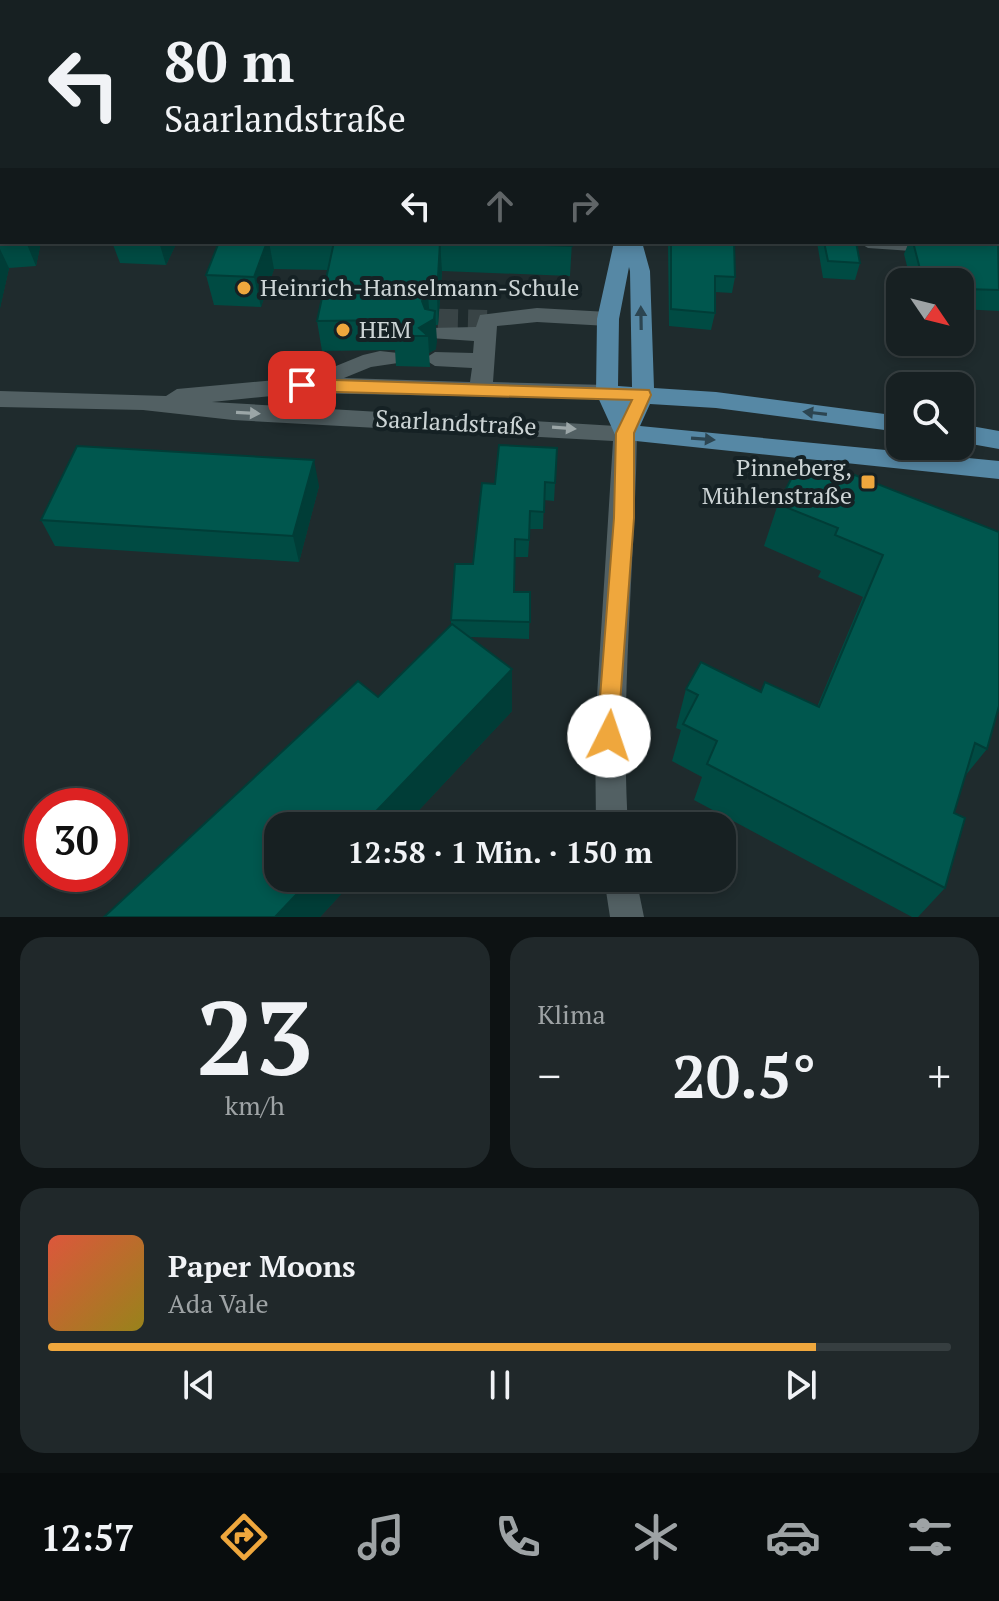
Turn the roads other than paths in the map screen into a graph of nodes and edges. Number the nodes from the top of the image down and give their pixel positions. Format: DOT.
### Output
graph roads {
  1 [pos="624,244"];
  2 [pos="633,244"];
  3 [pos="897,244"];
  4 [pos="999,251"];
  5 [pos="608,319"];
  6 [pos="437,346"];
  7 [pos="485,347"];
  8 [pos="390,358"];
  9 [pos="302,385"];
  10 [pos="481,388"];
  11 [pos="607,393"];
  12 [pos="643,395"];
  13 [pos="0,399"];
  14 [pos="143,402"];
  15 [pos="886,422"];
  16 [pos="625,433"];
  17 [pos="974,436"];
  18 [pos="999,440"];
  19 [pos="999,470"];
  20 [pos="612,812"];
  21 [pos="623,892"];
  22 [pos="627,917"];
  1 -- 5 [label="main road"];
  12 -- 2 [label="main road, one-way"];
  3 -- 4 [label="street"];
  5 -- 7 [label="street"];
  5 -- 11 [label="main road"];
  6 -- 7 [label="street"];
  7 -- 10 [label="street"];
  8 -- 9 [label="street"];
  9 -- 10 [label="street, Saarlandstraße"];
  9 -- 14 [label="street, Saarlandstraße"];
  10 -- 11 [label="street, Saarlandstraße"];
  11 -- 12 [label="main road"];
  11 -- 16 [label="main road"];
  15 -- 12 [label="main road, one-way"];
  12 -- 16 [label="main road"];
  13 -- 14 [label="street, Saarlandstraße"];
  14 -- 16 [label="street, Saarlandstraße, one-way"];
  16 -- 19 [label="main road, one-way"];
  16 -- 20 [label="street"];
  17 -- 18 [label="main road"];
  21 -- 22 [label="street"];
}
